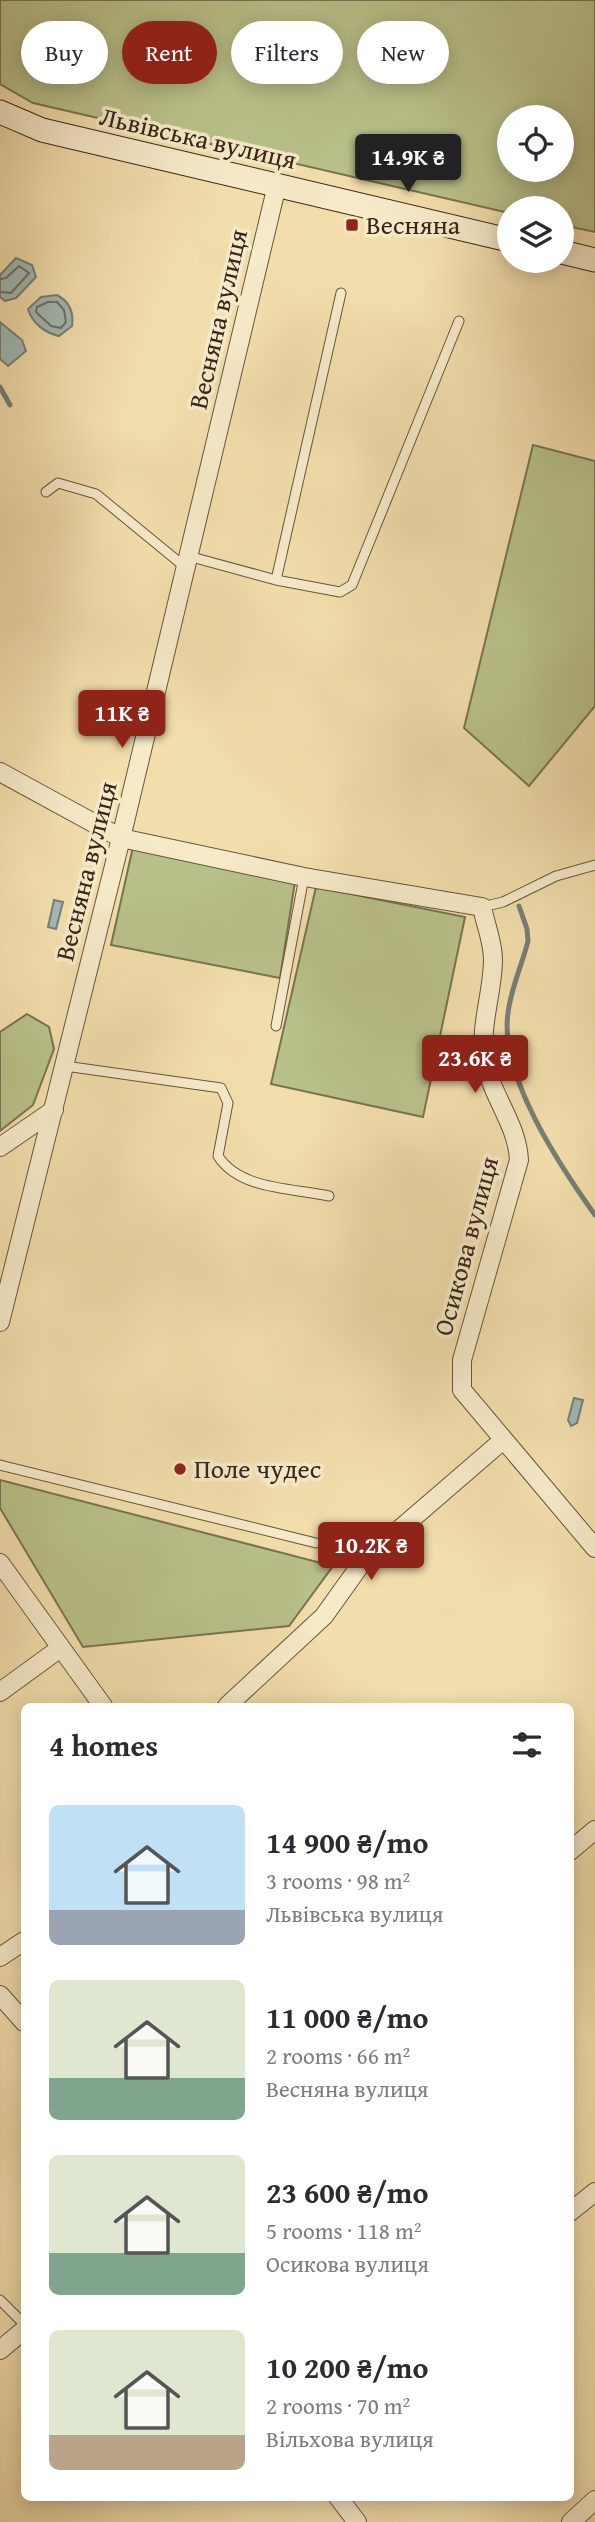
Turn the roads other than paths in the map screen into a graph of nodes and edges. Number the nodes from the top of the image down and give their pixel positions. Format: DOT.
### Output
graph roads {
  1 [pos="0,112"];
  2 [pos="277,185"];
  3 [pos="497,237"];
  4 [pos="574,255"];
  5 [pos="595,260"];
  6 [pos="341,293"];
  7 [pos="459,321"];
  8 [pos="46,492"];
  9 [pos="187,562"];
  10 [pos="276,580"];
  11 [pos="0,772"];
  12 [pos="121,838"];
  13 [pos="595,865"];
  14 [pos="304,877"];
  15 [pos="481,906"];
  16 [pos="276,1026"];
  17 [pos="65,1066"];
  18 [pos="54,1110"];
  19 [pos="0,1147"];
  20 [pos="329,1196"];
  21 [pos="0,1322"];
  22 [pos="502,1441"];
  23 [pos="0,1465"];
  24 [pos="316,1543"];
  25 [pos="595,1548"];
  26 [pos="0,1563"];
  27 [pos="59,1649"];
  28 [pos="0,1692"];
  29 [pos="101,1703"];
  30 [pos="230,1703"];
  31 [pos="595,1830"];
  32 [pos="574,1848"];
  33 [pos="21,1943"];
  34 [pos="0,1957"];
  35 [pos="0,1995"];
  36 [pos="21,2019"];
  37 [pos="595,2192"];
  38 [pos="574,2209"];
  39 [pos="0,2300"];
  40 [pos="21,2321"];
  41 [pos="21,2332"];
  42 [pos="0,2350"];
  43 [pos="595,2500"];
  44 [pos="341,2501"];
  45 [pos="357,2522"];
  46 [pos="571,2522"];
  1 -- 2 [label="main road, Львівська вулиця"];
  2 -- 3 [label="main road, Львівська вулиця"];
  2 -- 9 [label="street, Весняна вулиця"];
  4 -- 5 [label="main road"];
  6 -- 10 [label="lane"];
  7 -- 10 [label="lane"];
  8 -- 9 [label="lane"];
  9 -- 10 [label="lane"];
  9 -- 12 [label="street, Весняна вулиця"];
  11 -- 12 [label="street"];
  12 -- 14 [label="street"];
  12 -- 17 [label="street, Весняна вулиця"];
  13 -- 15 [label="lane"];
  14 -- 15 [label="street"];
  14 -- 16 [label="lane"];
  15 -- 22 [label="street, Осикова вулиця"];
  17 -- 18 [label="street, Весняна вулиця"];
  17 -- 20 [label="lane"];
  18 -- 19 [label="street"];
  18 -- 21 [label="street, Весняна вулиця"];
  22 -- 25 [label="street, Осикова вулиця"];
  22 -- 30 [label="street"];
  23 -- 24 [label="lane"];
  26 -- 27 [label="street"];
  27 -- 28 [label="street"];
  27 -- 29 [label="street"];
  31 -- 32 [label="street"];
  33 -- 34 [label="street"];
  35 -- 36 [label="street"];
  37 -- 38 [label="street"];
  39 -- 40 [label="lane"];
  41 -- 42 [label="street"];
  43 -- 46 [label="street"];
  44 -- 45 [label="street"];
}
